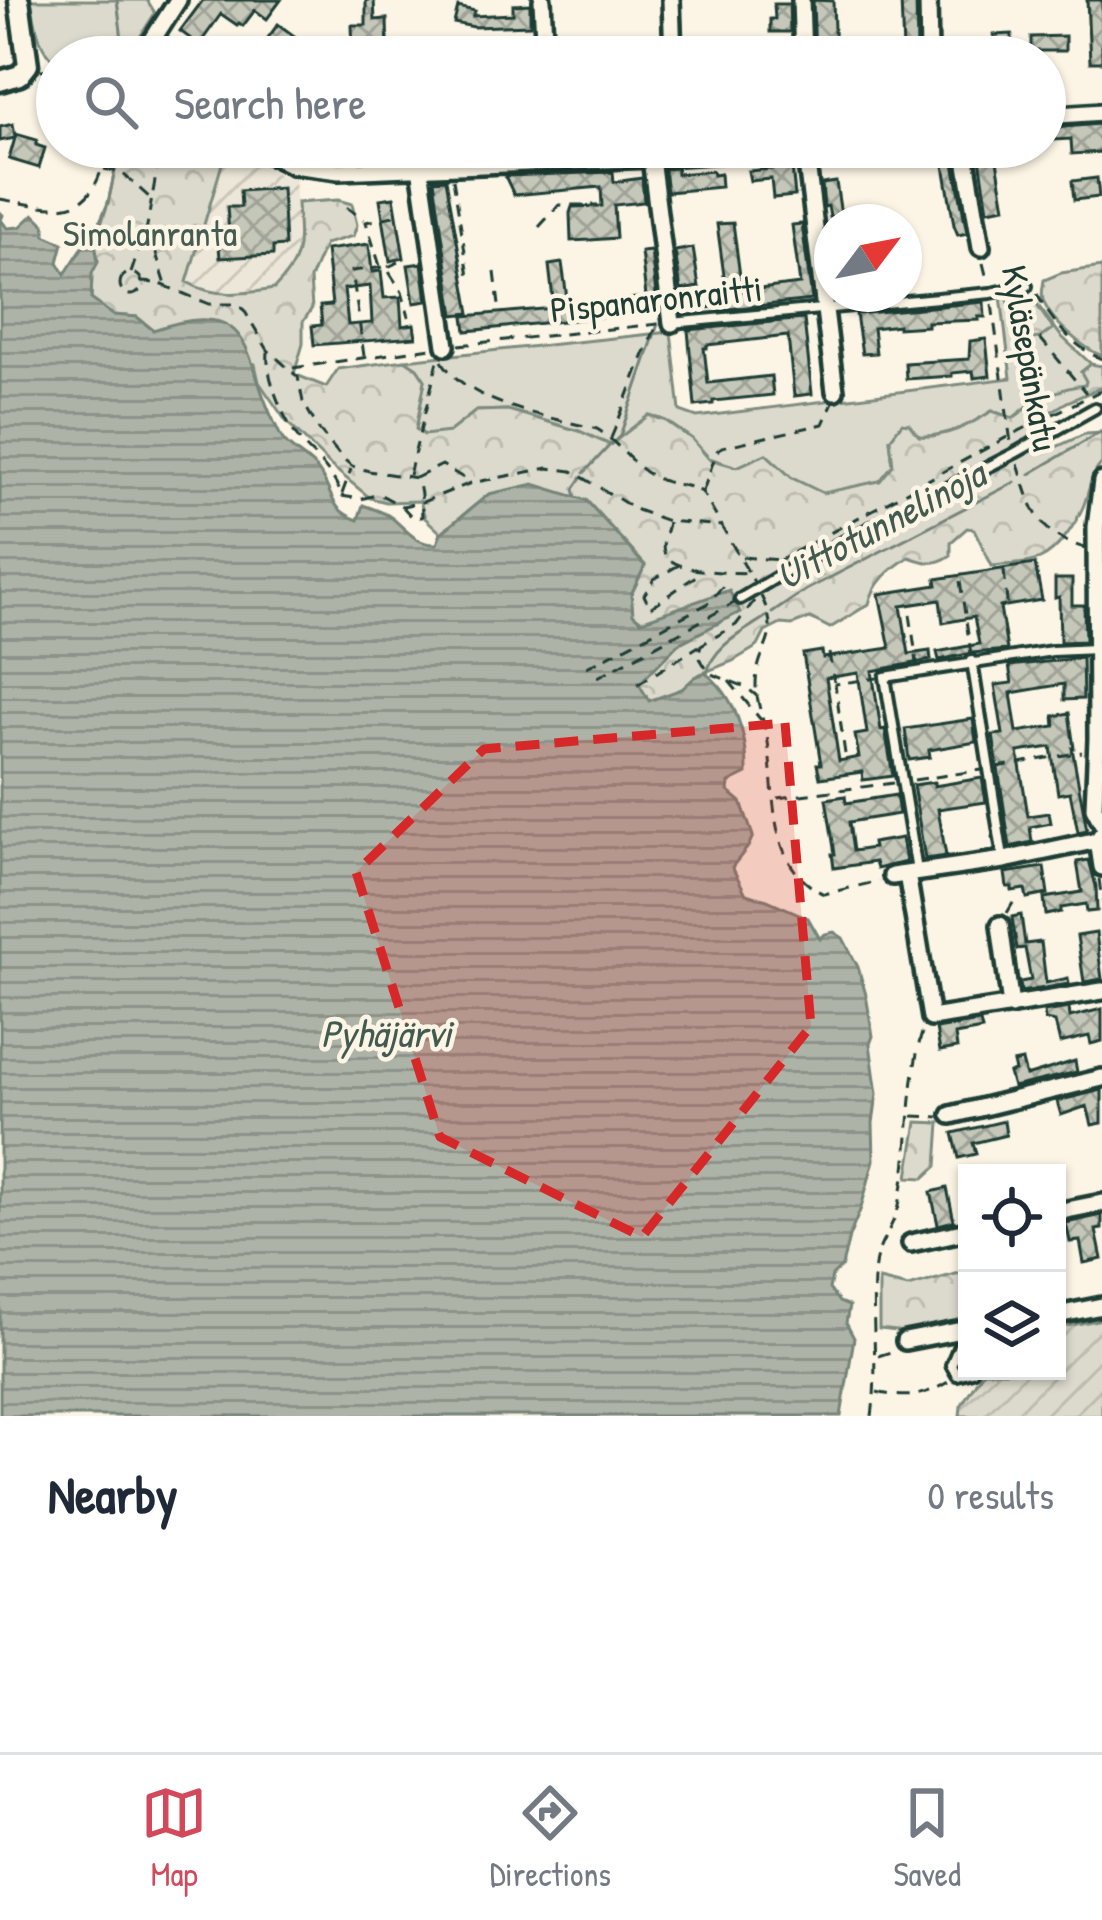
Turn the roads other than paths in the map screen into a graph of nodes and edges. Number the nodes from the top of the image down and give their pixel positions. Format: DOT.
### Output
graph roads {
  1 [pos="19,0"];
  2 [pos="178,0"];
  3 [pos="542,0"];
  4 [pos="671,0"];
  5 [pos="801,0"];
  6 [pos="928,0"];
  7 [pos="155,36"];
  8 [pos="543,36"];
  9 [pos="672,36"];
  10 [pos="802,36"];
  11 [pos="929,36"];
  12 [pos="0,81"];
  13 [pos="1102,112"];
  14 [pos="1066,115"];
  15 [pos="307,168"];
  16 [pos="400,168"];
  17 [pos="420,168"];
  18 [pos="426,168"];
  19 [pos="445,168"];
  20 [pos="470,168"];
  21 [pos="652,168"];
  22 [pos="809,168"];
  23 [pos="968,168"];
  24 [pos="448,172"];
  25 [pos="814,206"];
  26 [pos="981,247"];
  27 [pos="1027,286"];
  28 [pos="922,299"];
  29 [pos="814,309"];
  30 [pos="826,312"];
  31 [pos="665,323"];
  32 [pos="443,351"];
  33 [pos="835,391"];
  34 [pos="1097,404"];
  35 [pos="1102,481"];
  36 [pos="740,599"];
  37 [pos="1096,649"];
  38 [pos="972,662"];
  39 [pos="1101,832"];
  40 [pos="1004,860"];
  41 [pos="1102,867"];
  42 [pos="906,874"];
  43 [pos="1000,925"];
  44 [pos="1102,991"];
  45 [pos="1011,1006"];
  46 [pos="1102,1078"];
  47 [pos="951,1115"];
  48 [pos="1102,1203"];
  49 [pos="1066,1210"];
  50 [pos="958,1233"];
  51 [pos="910,1243"];
  52 [pos="1102,1306"];
  53 [pos="1066,1313"];
  54 [pos="958,1331"];
  55 [pos="905,1341"];
  56 [pos="958,1348"];
  57 [pos="958,1375"];
  1 -- 12 [label="street"];
  2 -- 7 [label="street"];
  3 -- 8 [label="street"];
  4 -- 9 [label="street"];
  5 -- 10 [label="street"];
  6 -- 11 [label="street"];
  13 -- 14 [label="street"];
  15 -- 16 [label="street"];
  17 -- 32 [label="street"];
  18 -- 24 [label="street"];
  19 -- 24 [label="lane"];
  20 -- 24 [label="street"];
  21 -- 31 [label="street"];
  22 -- 25 [label="street"];
  23 -- 26 [label="street, Kyläsepänkatu"];
  27 -- 28 [label="lane, Pispanaronraitti"];
  29 -- 31 [label="lane, Pispanaronraitti"];
  30 -- 33 [label="street"];
  34 -- 36 [label="lane"];
  35 -- 37 [label="street"];
  37 -- 38 [label="lane"];
  37 -- 39 [label="street"];
  38 -- 40 [label="lane"];
  38 -- 42 [label="lane"];
  39 -- 40 [label="street"];
  39 -- 41 [label="street"];
  40 -- 42 [label="street"];
  42 -- 45 [label="street"];
  43 -- 45 [label="street"];
  44 -- 45 [label="street"];
  46 -- 47 [label="street"];
  48 -- 49 [label="street"];
  50 -- 51 [label="street"];
  52 -- 53 [label="street"];
  54 -- 55 [label="street"];
  56 -- 57 [label="lane"];
}
